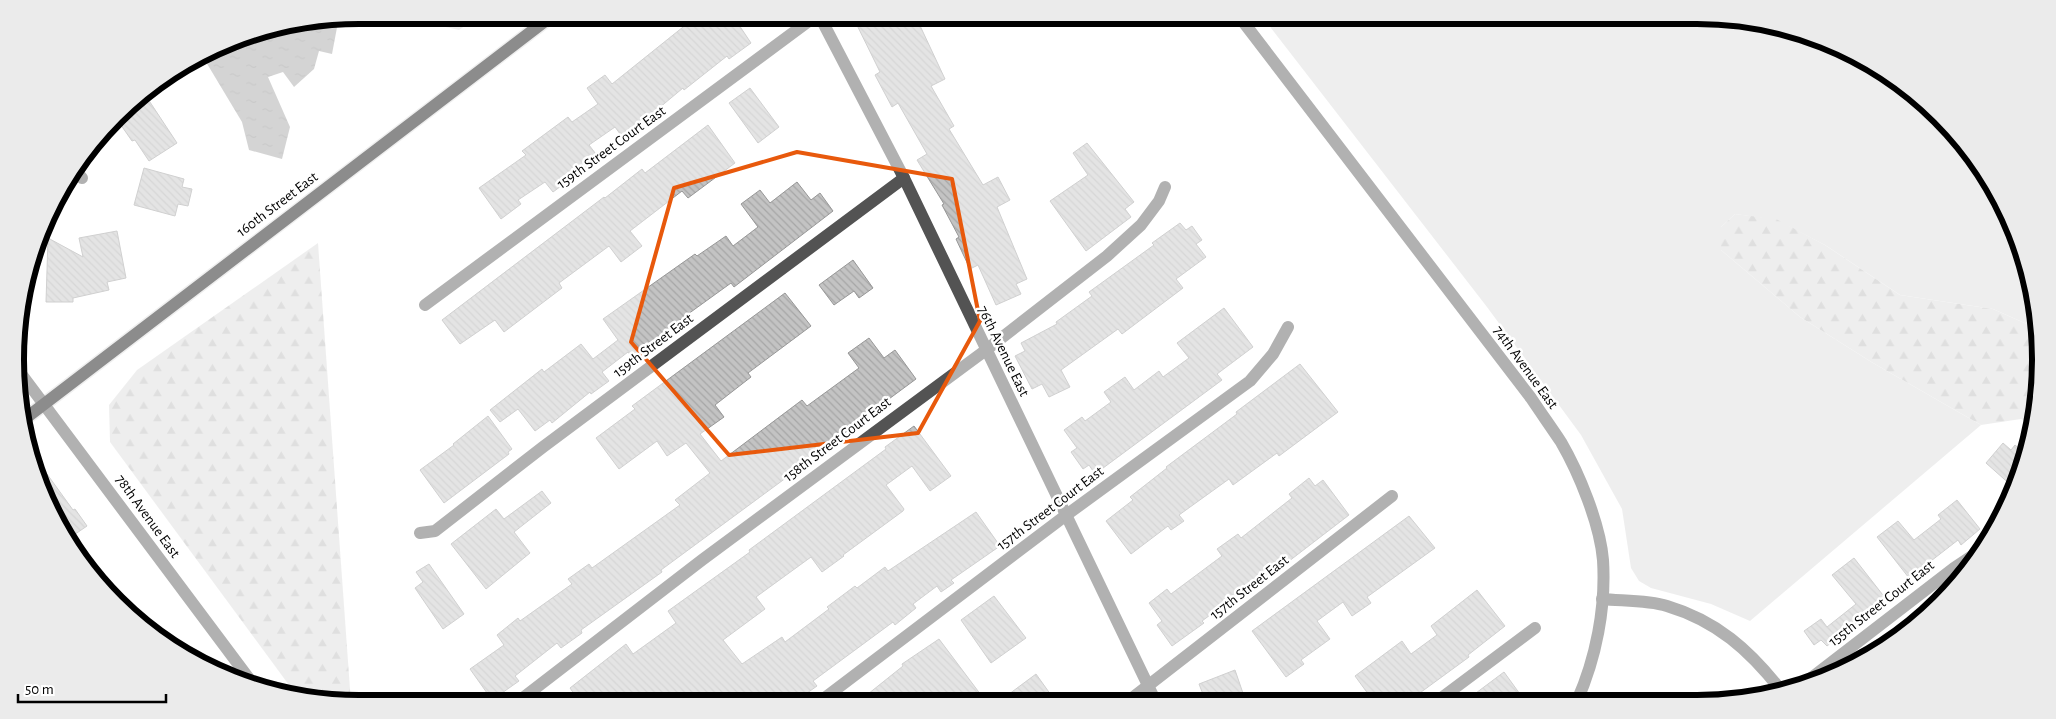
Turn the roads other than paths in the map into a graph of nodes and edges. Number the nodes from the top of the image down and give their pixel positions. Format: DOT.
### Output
graph roads {
  1 [pos="541,24"];
  2 [pos="806,24"];
  3 [pos="823,24"];
  4 [pos="1245,24"];
  5 [pos="904,178"];
  6 [pos="1165,187"];
  7 [pos="424,305"];
  8 [pos="1288,327"];
  9 [pos="986,350"];
  10 [pos="24,378"];
  11 [pos="44,404"];
  12 [pos="29,416"];
  13 [pos="1392,496"];
  14 [pos="1065,516"];
  15 [pos="420,533"];
  16 [pos="1966,560"];
  17 [pos="1602,599"];
  18 [pos="1535,628"];
  19 [pos="1819,672"];
  20 [pos="246,675"];
  21 [pos="1148,686"];
  22 [pos="1776,686"];
  23 [pos="526,695"];
  24 [pos="829,695"];
  25 [pos="1136,695"];
  26 [pos="1152,695"];
  27 [pos="1445,695"];
  28 [pos="1579,695"];
  1 -- 11 [label="main road, 160th Street East"];
  2 -- 7 [label="street, 159th Street Court East"];
  3 -- 5 [label="street, 76th Avenue East"];
  4 -- 17 [label="street, 74th Avenue East"];
  5 -- 9 [label="street, 76th Avenue East"];
  5 -- 15 [label="street, 159th Street East"];
  6 -- 9 [label="street, 158th Street Court East"];
  8 -- 14 [label="street, 157th Street Court East"];
  9 -- 14 [label="street, 76th Avenue East"];
  9 -- 23 [label="street, 158th Street Court East"];
  10 -- 11 [label="street, 78th Avenue East"];
  11 -- 12 [label="main road, 160th Street East"];
  11 -- 20 [label="street, 78th Avenue East"];
  13 -- 21 [label="street, 157th Street East"];
  14 -- 21 [label="street, 76th Avenue East"];
  14 -- 24 [label="street, 157th Street Court East"];
  16 -- 19 [label="street, 155th Street Court East"];
  17 -- 22 [label="street"];
  17 -- 28 [label="street, 74th Avenue East"];
  18 -- 27 [label="street"];
  21 -- 25 [label="street, 157th Street East"];
  21 -- 26 [label="street, 76th Avenue East"];
}
